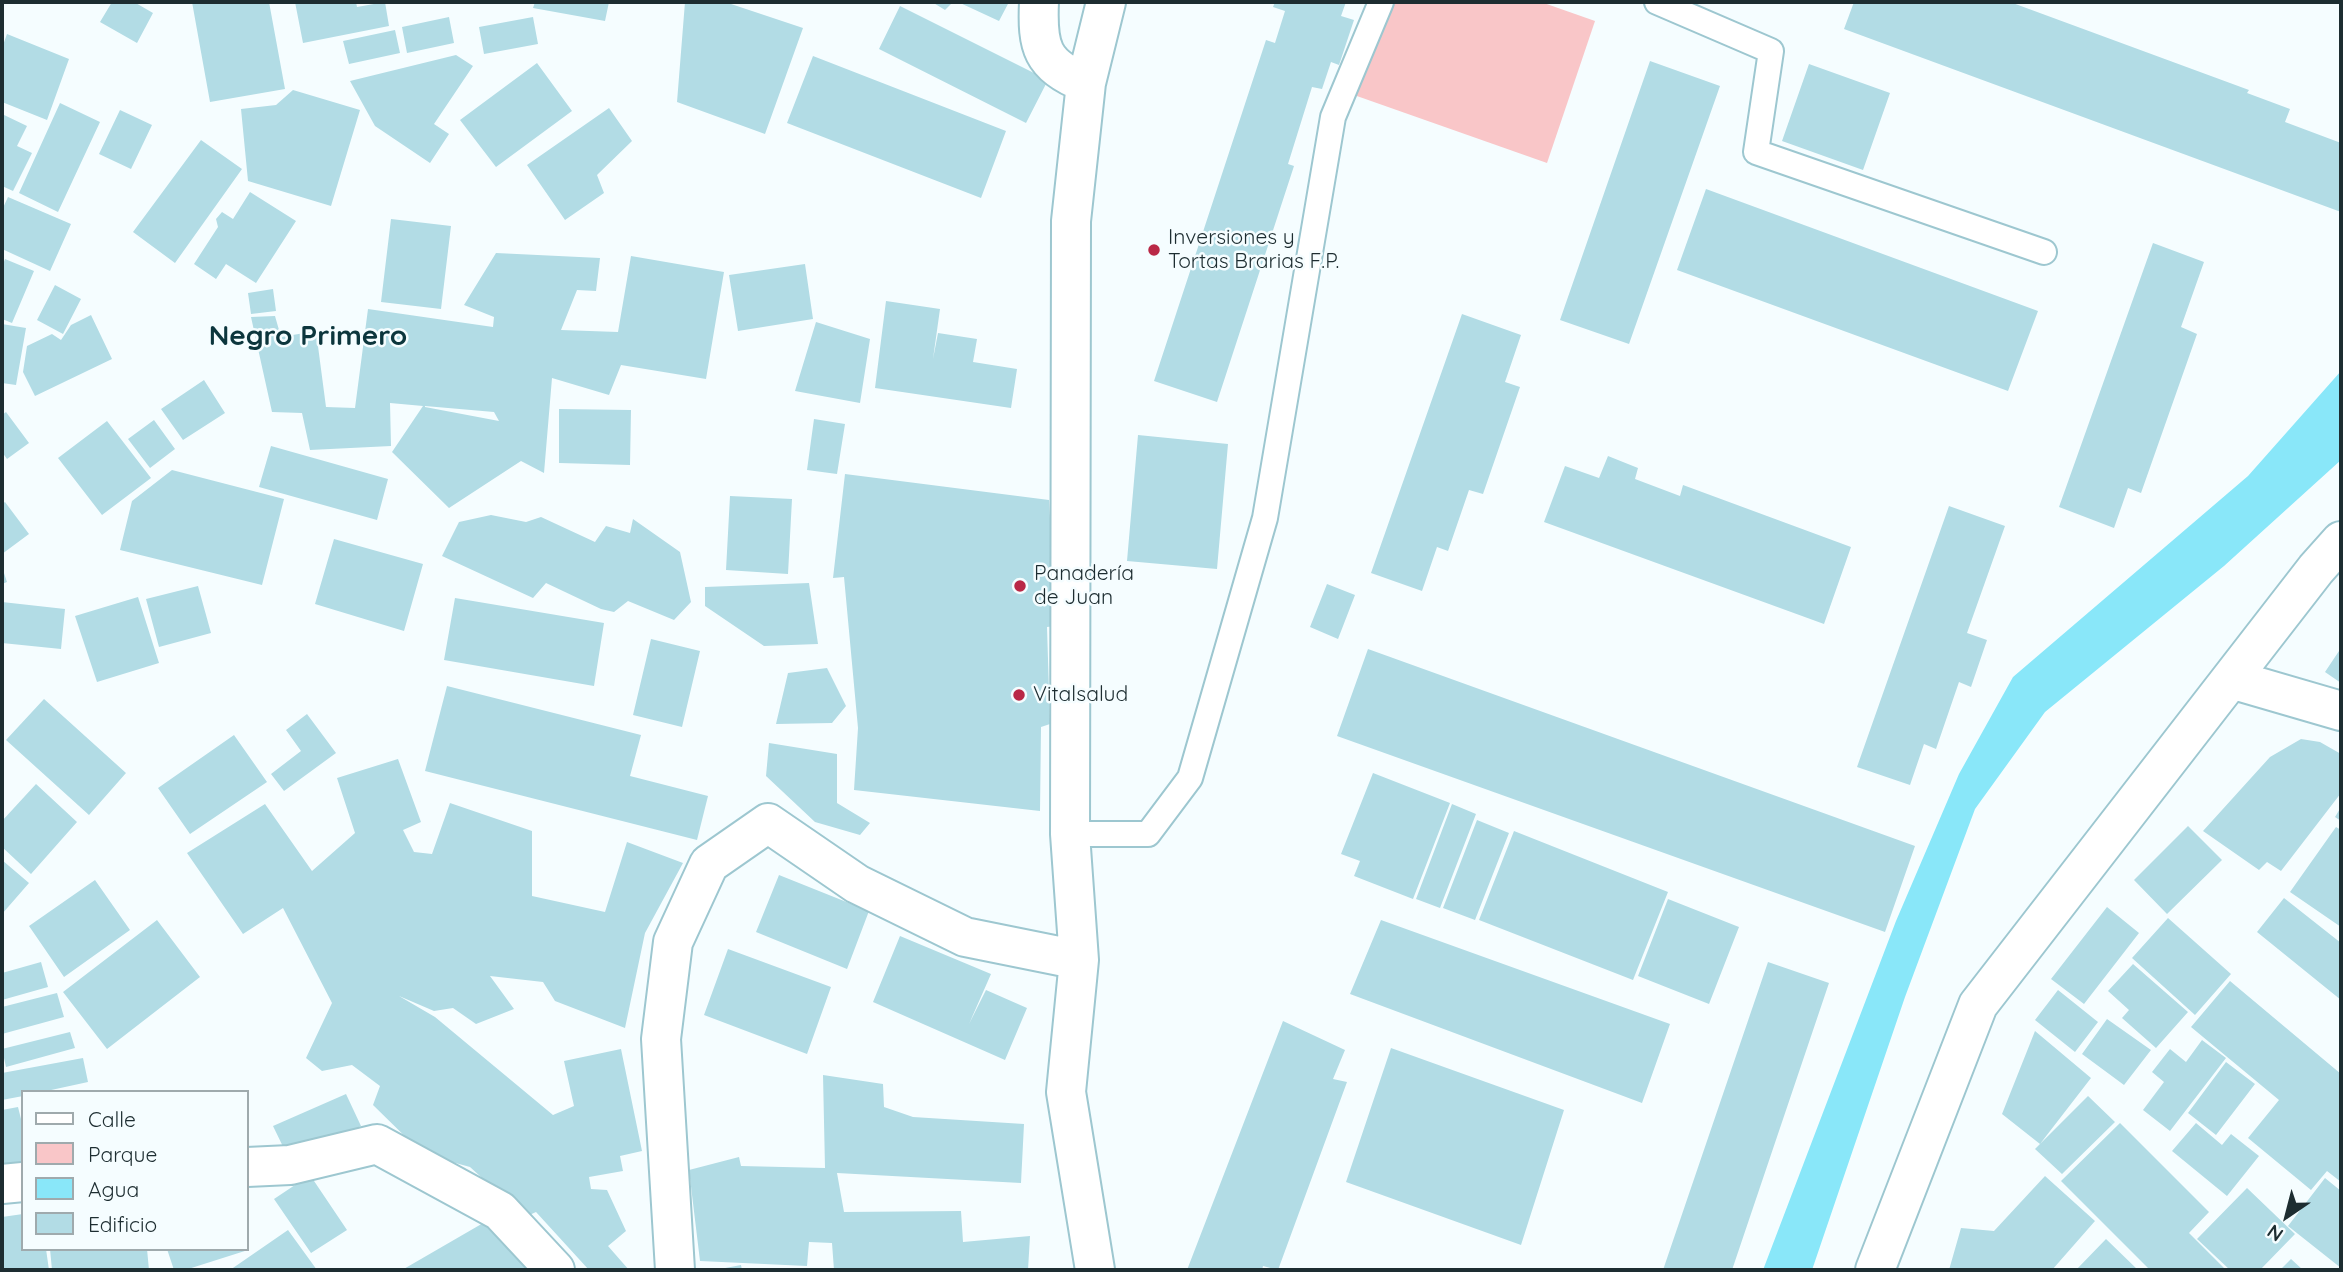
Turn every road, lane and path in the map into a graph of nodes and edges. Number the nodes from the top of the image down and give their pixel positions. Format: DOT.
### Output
graph roads {
  1 [pos="1038,2"];
  2 [pos="1106,2"];
  3 [pos="1381,2"];
  4 [pos="1657,2"];
  5 [pos="1086,83"];
  6 [pos="2044,252"];
  7 [pos="2341,541"];
  8 [pos="2231,679"];
  9 [pos="2341,711"];
  10 [pos="1070,834"];
  11 [pos="1079,960"];
  12 [pos="248,1167"];
  13 [pos="21,1182"];
  14 [pos="2,1184"];
  15 [pos="555,1270"];
  16 [pos="675,1270"];
  17 [pos="1095,1270"];
  18 [pos="1875,1270"];
  1 -- 5 [label="street"];
  2 -- 5 [label="street"];
  3 -- 10 [label="lane"];
  4 -- 6 [label="lane"];
  5 -- 10 [label="street"];
  7 -- 8 [label="street"];
  8 -- 9 [label="street"];
  8 -- 18 [label="street"];
  10 -- 11 [label="street"];
  11 -- 16 [label="street"];
  11 -- 17 [label="street"];
  12 -- 15 [label="street"];
  13 -- 14 [label="street"];
}
